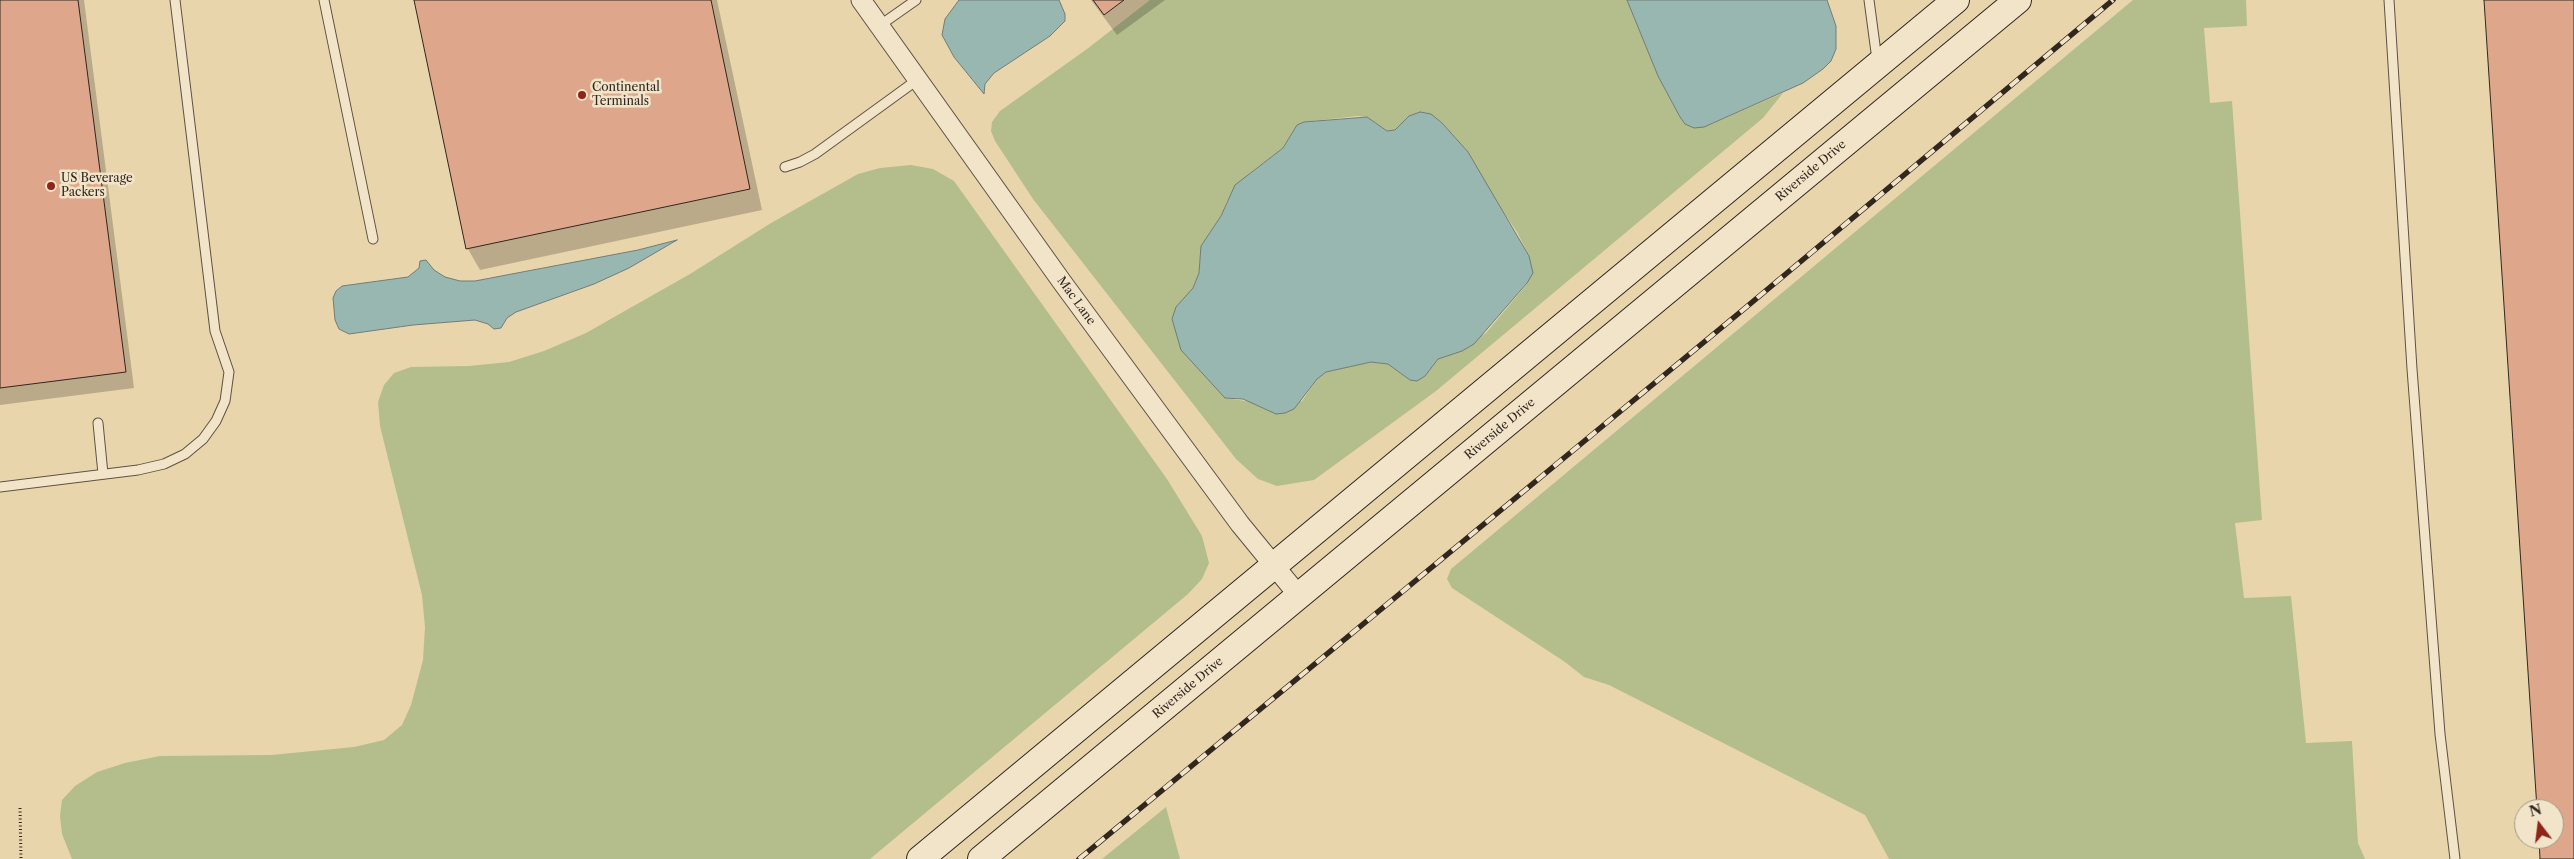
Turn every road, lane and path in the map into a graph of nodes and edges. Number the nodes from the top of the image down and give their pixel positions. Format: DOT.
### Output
graph roads {
  1 [pos="175,0"];
  2 [pos="324,0"];
  3 [pos="861,0"];
  4 [pos="916,0"];
  5 [pos="1869,0"];
  6 [pos="1956,0"];
  7 [pos="2018,0"];
  8 [pos="2389,0"];
  9 [pos="879,26"];
  10 [pos="1878,65"];
  11 [pos="917,80"];
  12 [pos="785,167"];
  13 [pos="372,239"];
  14 [pos="98,423"];
  15 [pos="104,474"];
  16 [pos="0,487"];
  17 [pos="1273,566"];
  18 [pos="1299,596"];
  19 [pos="20,808"];
  20 [pos="22,859"];
  21 [pos="920,859"];
  22 [pos="982,859"];
  23 [pos="2455,859"];
  1 -- 15 [label="lane"];
  2 -- 13 [label="lane"];
  3 -- 9 [label="street, Mac Lane"];
  4 -- 9 [label="lane"];
  5 -- 10 [label="lane"];
  6 -- 10 [label="main road"];
  7 -- 18 [label="main road, Riverside Drive"];
  8 -- 23 [label="lane"];
  9 -- 11 [label="street, Mac Lane"];
  10 -- 17 [label="main road"];
  11 -- 12 [label="lane"];
  11 -- 17 [label="street, Mac Lane"];
  14 -- 15 [label="lane"];
  15 -- 16 [label="lane"];
  17 -- 18 [label="street, Mac Lane"];
  17 -- 21 [label="main road"];
  18 -- 22 [label="main road, Riverside Drive"];
  19 -- 20 [label="path"];
}
